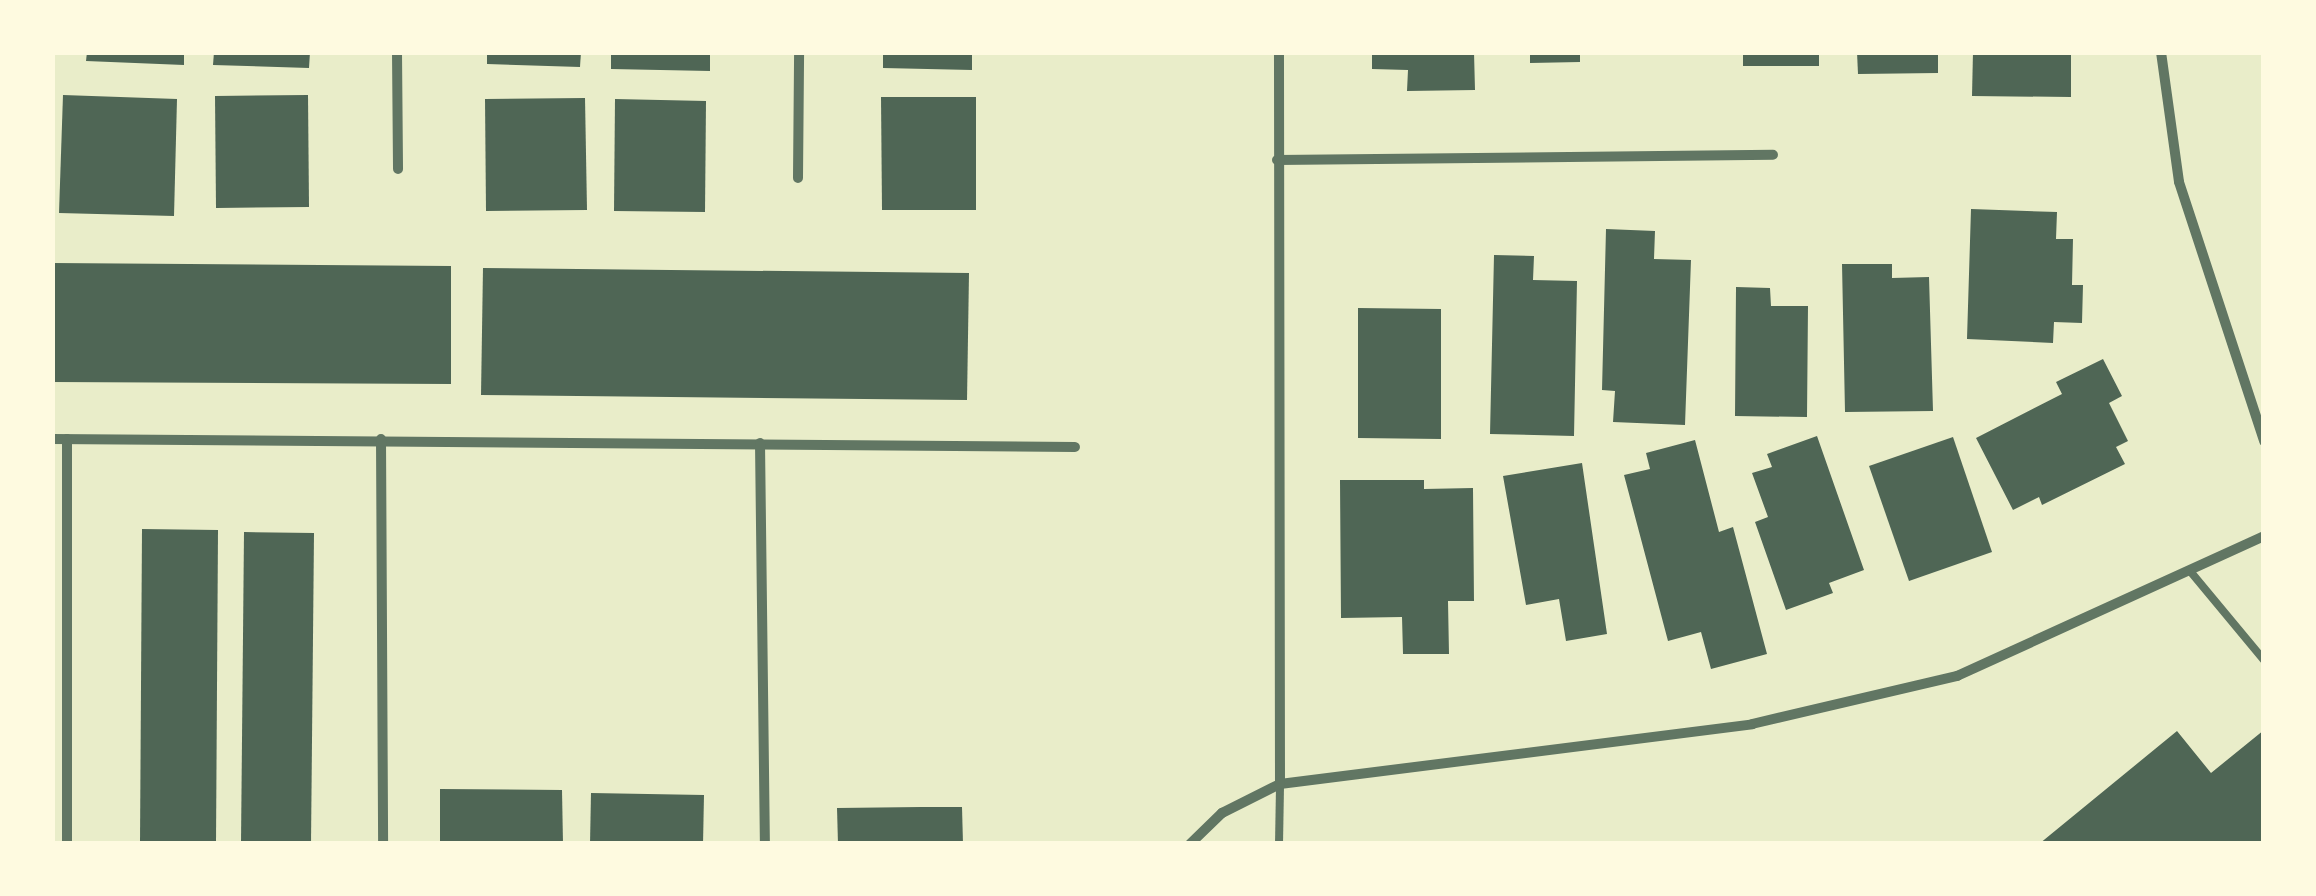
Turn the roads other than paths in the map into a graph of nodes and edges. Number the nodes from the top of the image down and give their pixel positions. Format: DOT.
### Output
graph roads {
  1 [pos="397,52"];
  2 [pos="798,52"];
  3 [pos="1279,52"];
  4 [pos="2161,52"];
  5 [pos="1773,154"];
  6 [pos="1278,160"];
  7 [pos="398,169"];
  8 [pos="798,178"];
  9 [pos="52,439"];
  10 [pos="67,439"];
  11 [pos="381,439"];
  12 [pos="2264,442"];
  13 [pos="760,443"];
  14 [pos="1074,446"];
  15 [pos="2264,536"];
  16 [pos="2190,571"];
  17 [pos="2264,660"];
  18 [pos="1280,784"];
  19 [pos="67,844"];
  20 [pos="383,844"];
  21 [pos="766,844"];
  22 [pos="1190,844"];
  23 [pos="1279,844"];
  1 -- 7 [label="street"];
  2 -- 8 [label="street"];
  3 -- 6 [label="street"];
  4 -- 12 [label="street"];
  5 -- 6 [label="street"];
  6 -- 18 [label="street"];
  9 -- 10 [label="street"];
  10 -- 11 [label="street"];
  10 -- 19 [label="street"];
  11 -- 13 [label="street"];
  11 -- 20 [label="street"];
  13 -- 14 [label="street"];
  13 -- 21 [label="street"];
  15 -- 16 [label="street"];
  16 -- 17 [label="lane"];
  16 -- 18 [label="street"];
  18 -- 22 [label="street"];
  18 -- 23 [label="lane"];
}
